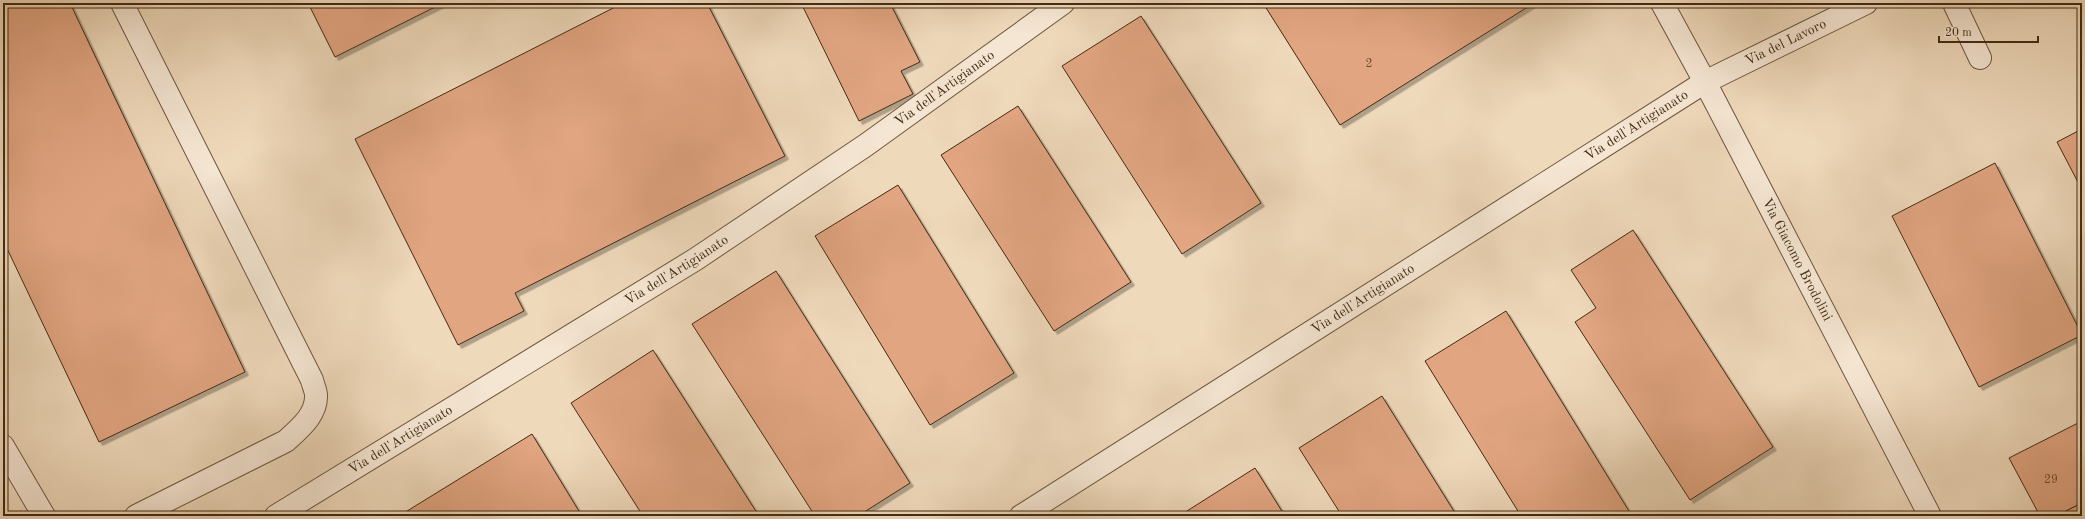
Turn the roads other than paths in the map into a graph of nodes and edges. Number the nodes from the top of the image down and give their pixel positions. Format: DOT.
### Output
graph roads {
  1 [pos="122,3"];
  2 [pos="1063,3"];
  3 [pos="1662,3"];
  4 [pos="1866,3"];
  5 [pos="1954,3"];
  6 [pos="1980,58"];
  7 [pos="1705,82"];
  8 [pos="3,446"];
  9 [pos="44,516"];
  10 [pos="136,516"];
  11 [pos="276,516"];
  12 [pos="1021,516"];
  13 [pos="1930,516"];
  1 -- 10 [label="street"];
  2 -- 11 [label="street, Via dell'Artigianato"];
  3 -- 7 [label="street, Via Giacomo Brodolini"];
  4 -- 7 [label="street, Via del Lavoro"];
  5 -- 6 [label="street"];
  7 -- 12 [label="street, Via dell'Artigianato"];
  7 -- 13 [label="street, Via Giacomo Brodolini"];
  8 -- 9 [label="street"];
}
